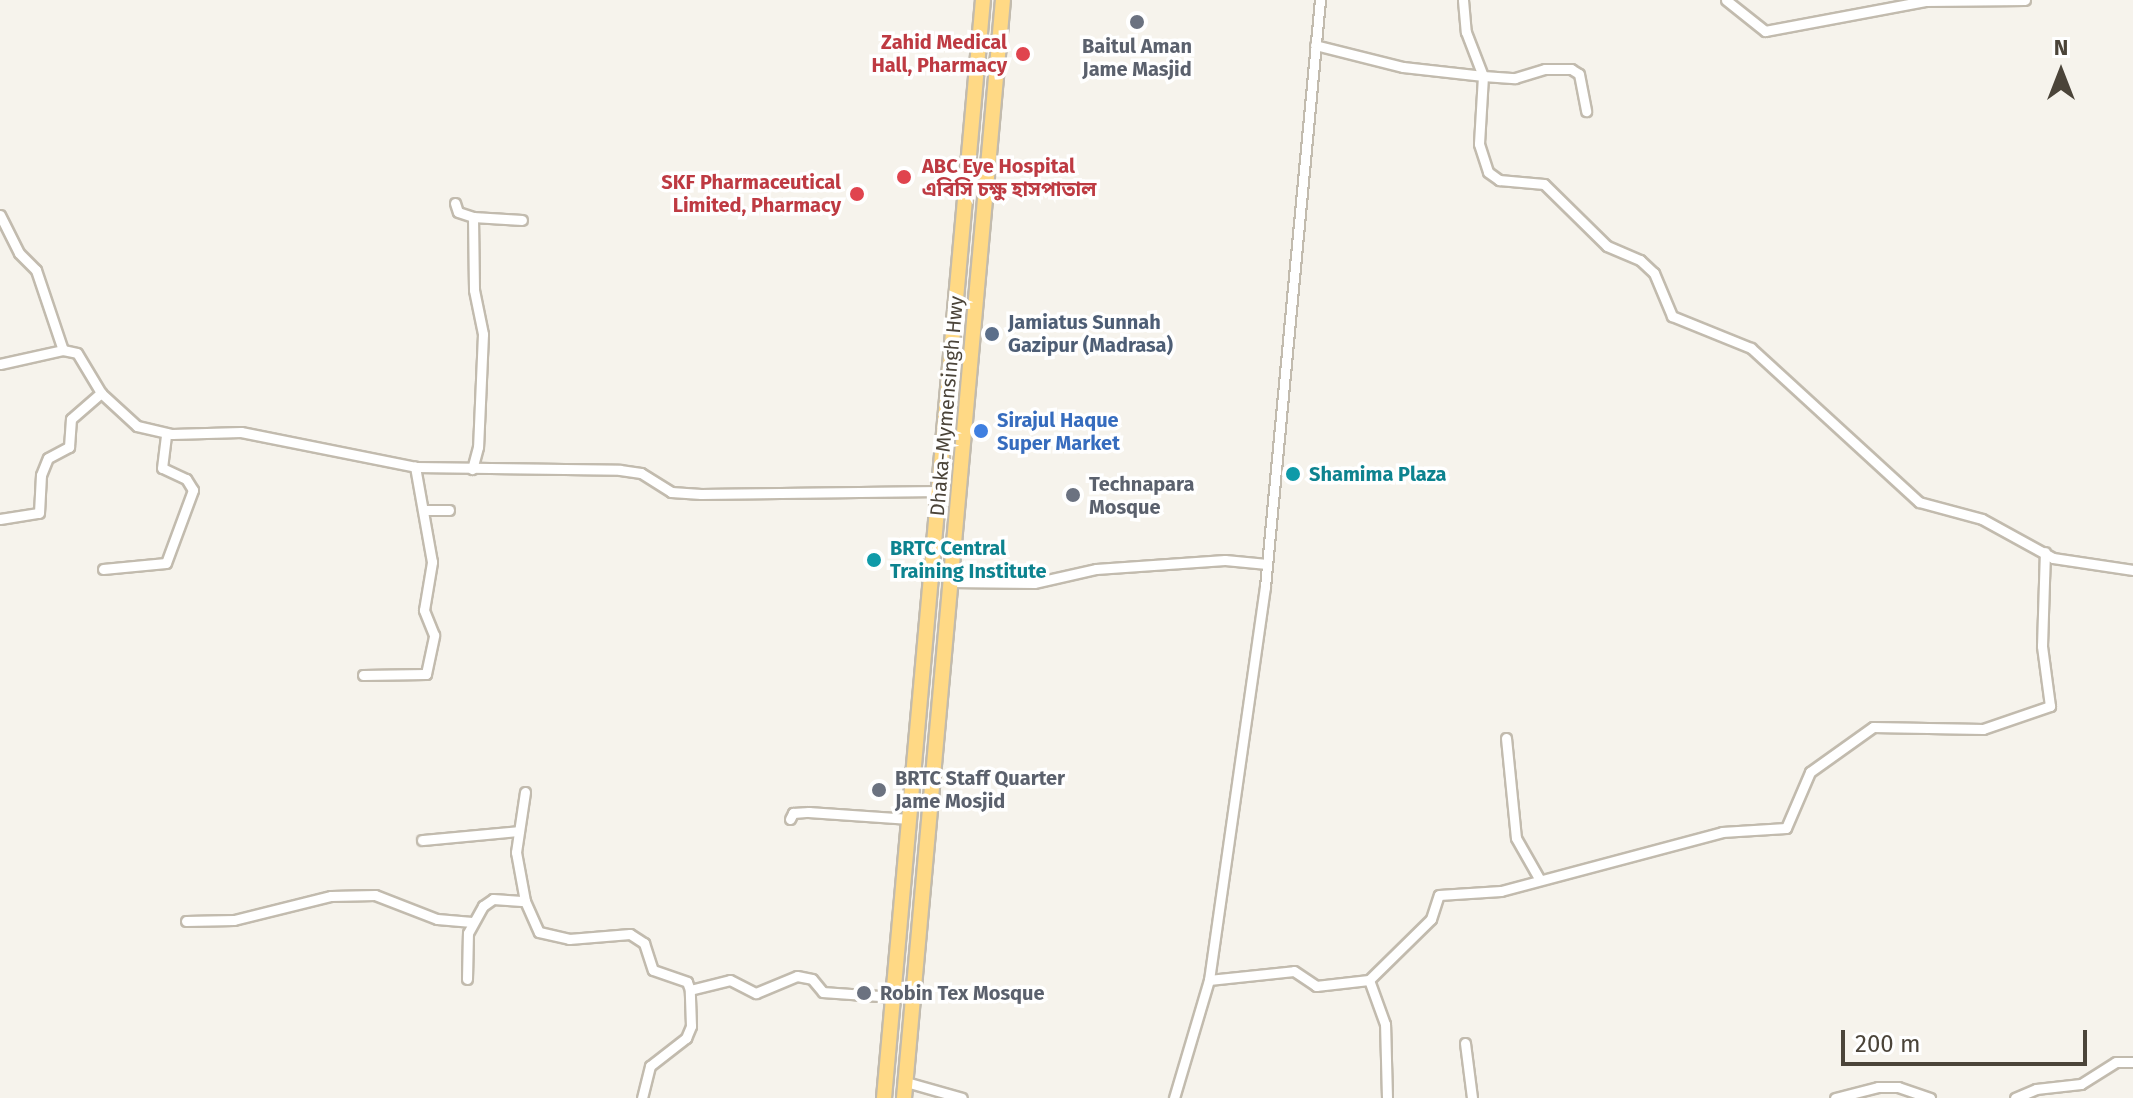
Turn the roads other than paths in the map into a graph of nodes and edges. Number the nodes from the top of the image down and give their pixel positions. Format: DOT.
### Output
graph roads {
  1 [pos="983,0"];
  2 [pos="1003,0"];
  3 [pos="1320,0"];
  4 [pos="1463,0"];
  5 [pos="1726,0"];
  6 [pos="2025,0"];
  7 [pos="1315,45"];
  8 [pos="1483,76"];
  9 [pos="1586,111"];
  10 [pos="455,203"];
  11 [pos="0,215"];
  12 [pos="473,217"];
  13 [pos="522,220"];
  14 [pos="63,350"];
  15 [pos="0,364"];
  16 [pos="101,393"];
  17 [pos="166,433"];
  18 [pos="415,467"];
  19 [pos="472,469"];
  20 [pos="939,491"];
  21 [pos="423,510"];
  22 [pos="449,510"];
  23 [pos="0,519"];
  24 [pos="2045,552"];
  25 [pos="1267,564"];
  26 [pos="103,569"];
  27 [pos="2133,570"];
  28 [pos="951,582"];
  29 [pos="363,675"];
  30 [pos="1506,738"];
  31 [pos="525,792"];
  32 [pos="790,819"];
  33 [pos="909,819"];
  34 [pos="519,831"];
  35 [pos="422,840"];
  36 [pos="1540,880"];
  37 [pos="525,901"];
  38 [pos="186,921"];
  39 [pos="472,922"];
  40 [pos="467,979"];
  41 [pos="1209,980"];
  42 [pos="1369,980"];
  43 [pos="690,990"];
  44 [pos="893,997"];
  45 [pos="1465,1043"];
  46 [pos="2133,1062"];
  47 [pos="906,1082"];
  48 [pos="642,1098"];
  49 [pos="884,1098"];
  50 [pos="904,1098"];
  51 [pos="962,1098"];
  52 [pos="1174,1098"];
  53 [pos="1387,1098"];
  54 [pos="1472,1098"];
  55 [pos="1835,1098"];
  56 [pos="1930,1098"];
  57 [pos="2015,1098"];
  1 -- 20 [label="highway, Dhaka-Mymensingh Hwy"];
  2 -- 28 [label="highway, Dhaka-Mymensingh Hwy"];
  3 -- 7 [label="street"];
  4 -- 8 [label="street"];
  5 -- 6 [label="street"];
  7 -- 8 [label="street"];
  7 -- 25 [label="street"];
  8 -- 9 [label="street"];
  8 -- 24 [label="street"];
  10 -- 12 [label="street"];
  11 -- 14 [label="street"];
  12 -- 13 [label="street"];
  12 -- 19 [label="street"];
  14 -- 15 [label="street"];
  14 -- 16 [label="street"];
  16 -- 17 [label="street"];
  16 -- 23 [label="street"];
  17 -- 18 [label="street"];
  17 -- 26 [label="street"];
  18 -- 19 [label="street"];
  18 -- 21 [label="street"];
  19 -- 20 [label="street"];
  20 -- 33 [label="highway, Dhaka-Mymensingh Hwy"];
  21 -- 22 [label="street"];
  21 -- 29 [label="street"];
  24 -- 27 [label="street"];
  24 -- 36 [label="street"];
  25 -- 28 [label="street"];
  25 -- 41 [label="street"];
  28 -- 47 [label="highway, Dhaka-Mymensingh Hwy"];
  30 -- 36 [label="street"];
  31 -- 34 [label="street"];
  32 -- 33 [label="street"];
  33 -- 44 [label="highway, Dhaka-Mymensingh Hwy"];
  34 -- 35 [label="street"];
  34 -- 37 [label="street"];
  36 -- 42 [label="street"];
  37 -- 39 [label="street"];
  37 -- 43 [label="street"];
  38 -- 39 [label="street"];
  39 -- 40 [label="street"];
  41 -- 42 [label="street"];
  41 -- 52 [label="street"];
  42 -- 53 [label="street"];
  43 -- 44 [label="street"];
  43 -- 48 [label="street"];
  44 -- 49 [label="highway, Dhaka-Mymensingh Hwy"];
  45 -- 54 [label="street"];
  46 -- 57 [label="street"];
  47 -- 50 [label="highway, Dhaka-Mymensingh Hwy"];
  47 -- 51 [label="street"];
  55 -- 56 [label="street"];
}
